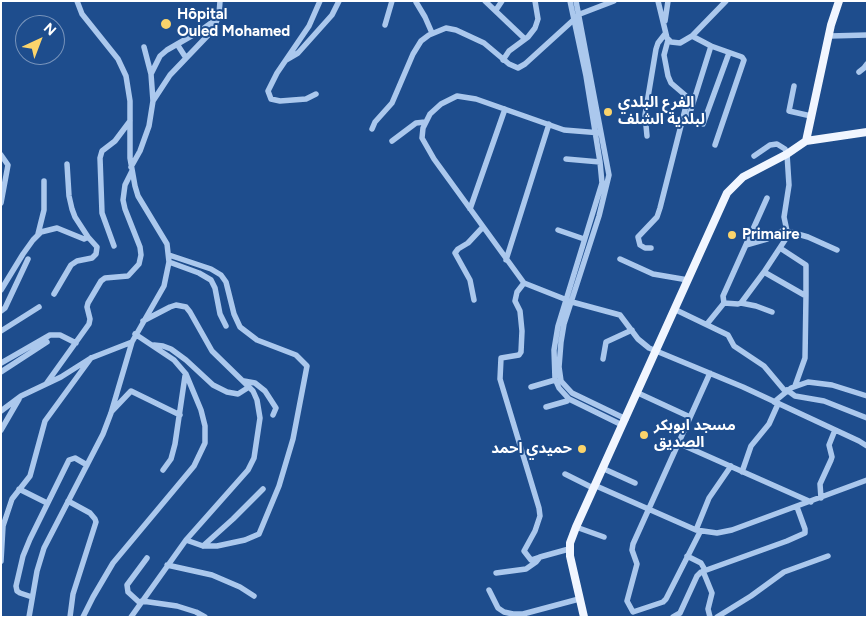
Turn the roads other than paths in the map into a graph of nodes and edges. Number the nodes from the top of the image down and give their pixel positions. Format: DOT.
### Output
graph roads {
  1 [pos="76,1"];
  2 [pos="220,1"];
  3 [pos="320,1"];
  4 [pos="339,1"];
  5 [pos="392,1"];
  6 [pos="485,1"];
  7 [pos="502,1"];
  8 [pos="535,1"];
  9 [pos="570,1"];
  10 [pos="576,1"];
  11 [pos="614,1"];
  12 [pos="658,1"];
  13 [pos="668,1"];
  14 [pos="726,1"];
  15 [pos="839,1"];
  16 [pos="416,2"];
  17 [pos="496,10"];
  18 [pos="580,14"];
  19 [pos="218,18"];
  20 [pos="574,19"];
  21 [pos="385,25"];
  22 [pos="665,25"];
  23 [pos="200,31"];
  24 [pos="432,33"];
  25 [pos="665,34"];
  26 [pos="867,35"];
  27 [pos="692,36"];
  28 [pos="830,36"];
  29 [pos="205,39"];
  30 [pos="525,39"];
  31 [pos="668,40"];
  32 [pos="177,44"];
  33 [pos="711,46"];
  34 [pos="144,47"];
  35 [pos="729,53"];
  36 [pos="186,58"];
  37 [pos="286,60"];
  38 [pos="503,60"];
  39 [pos="867,64"];
  40 [pos="859,72"];
  41 [pos="151,74"];
  42 [pos="794,86"];
  43 [pos="316,94"];
  44 [pos="153,101"];
  45 [pos="505,109"];
  46 [pos="689,116"];
  47 [pos="811,116"];
  48 [pos="130,121"];
  49 [pos="425,122"];
  50 [pos="549,124"];
  51 [pos="703,124"];
  52 [pos="372,129"];
  53 [pos="867,132"];
  54 [pos="598,133"];
  55 [pos="647,136"];
  56 [pos="392,140"];
  57 [pos="806,141"];
  58 [pos="715,145"];
  59 [pos="787,154"];
  60 [pos="1,155"];
  61 [pos="754,156"];
  62 [pos="566,159"];
  63 [pos="600,162"];
  64 [pos="67,164"];
  65 [pos="132,169"];
  66 [pos="44,181"];
  67 [pos="767,198"];
  68 [pos="1,203"];
  69 [pos="470,209"];
  70 [pos="482,228"];
  71 [pos="558,230"];
  72 [pos="787,231"];
  73 [pos="38,234"];
  74 [pos="88,237"];
  75 [pos="584,239"];
  76 [pos="746,245"];
  77 [pos="114,246"];
  78 [pos="651,248"];
  79 [pos="780,248"];
  80 [pos="837,250"];
  81 [pos="169,258"];
  82 [pos="28,259"];
  83 [pos="620,259"];
  84 [pos="506,260"];
  85 [pos="764,272"];
  86 [pos="688,280"];
  87 [pos="524,283"];
  88 [pos="1,290"];
  89 [pos="54,294"];
  90 [pos="806,296"];
  91 [pos="474,300"];
  92 [pos="565,300"];
  93 [pos="572,302"];
  94 [pos="724,303"];
  95 [pos="741,303"];
  96 [pos="39,306"];
  97 [pos="674,309"];
  98 [pos="1,311"];
  99 [pos="772,312"];
  100 [pos="142,321"];
  101 [pos="707,324"];
  102 [pos="226,326"];
  103 [pos="632,330"];
  104 [pos="1,332"];
  105 [pos="135,334"];
  106 [pos="47,342"];
  107 [pos="76,342"];
  108 [pos="132,342"];
  109 [pos="152,345"];
  110 [pos="656,352"];
  111 [pos="91,358"];
  112 [pos="602,359"];
  113 [pos="1,363"];
  114 [pos="1,372"];
  115 [pos="710,373"];
  116 [pos="186,374"];
  117 [pos="555,380"];
  118 [pos="244,381"];
  119 [pos="46,384"];
  120 [pos="795,386"];
  121 [pos="250,387"];
  122 [pos="531,387"];
  123 [pos="786,391"];
  124 [pos="638,393"];
  125 [pos="21,396"];
  126 [pos="867,396"];
  127 [pos="569,399"];
  128 [pos="776,403"];
  129 [pos="546,407"];
  130 [pos="1,411"];
  131 [pos="111,413"];
  132 [pos="180,415"];
  133 [pos="273,415"];
  134 [pos="690,417"];
  135 [pos="867,418"];
  136 [pos="624,422"];
  137 [pos="1,430"];
  138 [pos="834,430"];
  139 [pos="678,443"];
  140 [pos="867,446"];
  141 [pos="87,465"];
  142 [pos="730,466"];
  143 [pos="602,468"];
  144 [pos="163,470"];
  145 [pos="742,472"];
  146 [pos="565,474"];
  147 [pos="867,480"];
  148 [pos="635,483"];
  149 [pos="594,487"];
  150 [pos="20,489"];
  151 [pos="263,489"];
  152 [pos="821,498"];
  153 [pos="68,502"];
  154 [pos="811,502"];
  155 [pos="47,503"];
  156 [pos="797,507"];
  157 [pos="647,510"];
  158 [pos="576,527"];
  159 [pos="698,531"];
  160 [pos="2,535"];
  161 [pos="604,537"];
  162 [pos="186,540"];
  163 [pos="203,546"];
  164 [pos="569,549"];
  165 [pos="687,556"];
  166 [pos="828,556"];
  167 [pos="540,557"];
  168 [pos="147,558"];
  169 [pos="1,561"];
  170 [pos="167,565"];
  171 [pos="704,570"];
  172 [pos="496,573"];
  173 [pos="488,590"];
  174 [pos="254,596"];
  175 [pos="32,597"];
  176 [pos="579,599"];
  177 [pos="141,602"];
  178 [pos="634,615"];
  179 [pos="515,616"];
  180 [pos="30,617"];
  181 [pos="70,617"];
  182 [pos="83,617"];
  183 [pos="131,617"];
  184 [pos="205,617"];
  185 [pos="584,617"];
  186 [pos="673,617"];
  187 [pos="710,617"];
  188 [pos="717,617"];
  1 -- 48 [label="street"];
  2 -- 19 [label="street"];
  3 -- 37 [label="street"];
  4 -- 37 [label="street"];
  5 -- 21 [label="street"];
  6 -- 17 [label="street"];
  7 -- 17 [label="street"];
  8 -- 30 [label="street"];
  9 -- 20 [label="street"];
  10 -- 18 [label="street"];
  11 -- 18 [label="street"];
  12 -- 22 [label="street"];
  13 -- 22 [label="street"];
  14 -- 27 [label="street"];
  15 -- 28 [label="main road"];
  16 -- 24 [label="street"];
  17 -- 30 [label="street"];
  18 -- 20 [label="street"];
  18 -- 54 [label="street"];
  19 -- 23 [label="street"];
  19 -- 29 [label="street"];
  20 -- 38 [label="street"];
  20 -- 54 [label="street"];
  22 -- 25 [label="street"];
  23 -- 29 [label="street"];
  23 -- 32 [label="street"];
  24 -- 38 [label="street"];
  24 -- 52 [label="street"];
  25 -- 31 [label="street"];
  25 -- 55 [label="street"];
  26 -- 28 [label="street"];
  27 -- 31 [label="street"];
  27 -- 33 [label="street"];
  28 -- 47 [label="main road"];
  29 -- 36 [label="street"];
  30 -- 38 [label="street"];
  31 -- 78 [label="street"];
  32 -- 36 [label="street"];
  32 -- 41 [label="street"];
  33 -- 35 [label="street"];
  33 -- 46 [label="street"];
  34 -- 41 [label="street"];
  35 -- 51 [label="street"];
  35 -- 58 [label="street"];
  36 -- 44 [label="street"];
  37 -- 43 [label="street"];
  39 -- 40 [label="street"];
  41 -- 44 [label="street"];
  42 -- 47 [label="street"];
  44 -- 65 [label="street"];
  45 -- 49 [label="street"];
  45 -- 50 [label="street"];
  45 -- 69 [label="street"];
  47 -- 57 [label="main road"];
  48 -- 65 [label="street"];
  48 -- 77 [label="street"];
  49 -- 56 [label="street"];
  49 -- 69 [label="street"];
  50 -- 54 [label="street"];
  50 -- 84 [label="street"];
  53 -- 57 [label="main road"];
  54 -- 63 [label="street"];
  54 -- 93 [label="street"];
  57 -- 59 [label="main road"];
  59 -- 61 [label="street"];
  59 -- 72 [label="street"];
  59 -- 86 [label="main road"];
  60 -- 68 [label="street"];
  62 -- 63 [label="street"];
  63 -- 75 [label="street"];
  64 -- 74 [label="street"];
  65 -- 81 [label="street"];
  65 -- 107 [label="street"];
  66 -- 73 [label="street"];
  67 -- 76 [label="street"];
  69 -- 70 [label="street"];
  70 -- 84 [label="street"];
  70 -- 91 [label="street"];
  71 -- 75 [label="street"];
  72 -- 76 [label="street"];
  72 -- 79 [label="street"];
  72 -- 80 [label="street"];
  73 -- 74 [label="street"];
  73 -- 88 [label="street"];
  74 -- 89 [label="street"];
  75 -- 92 [label="street"];
  76 -- 94 [label="street"];
  79 -- 85 [label="street"];
  79 -- 90 [label="street"];
  81 -- 100 [label="street"];
  81 -- 102 [label="street"];
  81 -- 163 [label="street"];
  82 -- 98 [label="street"];
  83 -- 86 [label="street"];
  84 -- 87 [label="street"];
  85 -- 90 [label="street"];
  85 -- 95 [label="street"];
  86 -- 97 [label="main road"];
  87 -- 92 [label="street"];
  87 -- 167 [label="street"];
  90 -- 120 [label="street"];
  92 -- 93 [label="street"];
  92 -- 117 [label="street"];
  93 -- 103 [label="street"];
  93 -- 136 [label="street"];
  94 -- 95 [label="street"];
  94 -- 101 [label="street"];
  95 -- 99 [label="street"];
  96 -- 104 [label="street"];
  97 -- 101 [label="street"];
  97 -- 110 [label="main road"];
  100 -- 105 [label="street"];
  100 -- 118 [label="street"];
  101 -- 123 [label="street"];
  103 -- 110 [label="street"];
  103 -- 112 [label="street"];
  105 -- 108 [label="street"];
  105 -- 109 [label="street"];
  106 -- 114 [label="street"];
  107 -- 113 [label="street"];
  107 -- 119 [label="street"];
  108 -- 111 [label="street"];
  108 -- 131 [label="street"];
  109 -- 116 [label="street"];
  109 -- 121 [label="street"];
  110 -- 115 [label="street"];
  110 -- 124 [label="main road"];
  111 -- 119 [label="street"];
  111 -- 150 [label="street"];
  115 -- 128 [label="street"];
  115 -- 134 [label="street"];
  116 -- 132 [label="street"];
  116 -- 182 [label="street"];
  117 -- 122 [label="street"];
  117 -- 127 [label="street"];
  118 -- 121 [label="street"];
  118 -- 133 [label="street"];
  119 -- 125 [label="street"];
  120 -- 123 [label="street"];
  120 -- 126 [label="street"];
  121 -- 162 [label="street"];
  123 -- 128 [label="street"];
  123 -- 135 [label="street"];
  124 -- 134 [label="street"];
  124 -- 136 [label="main road"];
  125 -- 130 [label="street"];
  125 -- 137 [label="street"];
  127 -- 129 [label="street"];
  127 -- 136 [label="street"];
  128 -- 138 [label="street"];
  128 -- 145 [label="street"];
  131 -- 132 [label="street"];
  131 -- 141 [label="street"];
  132 -- 144 [label="street"];
  134 -- 139 [label="street"];
  136 -- 143 [label="main road"];
  138 -- 140 [label="street"];
  138 -- 152 [label="street"];
  139 -- 142 [label="street"];
  139 -- 157 [label="street"];
  141 -- 153 [label="street"];
  141 -- 155 [label="street"];
  142 -- 145 [label="street"];
  142 -- 159 [label="street"];
  143 -- 148 [label="street"];
  143 -- 149 [label="main road"];
  145 -- 154 [label="street"];
  146 -- 149 [label="street"];
  147 -- 152 [label="street"];
  149 -- 157 [label="street"];
  149 -- 158 [label="main road"];
  150 -- 155 [label="street"];
  150 -- 160 [label="street"];
  151 -- 163 [label="street"];
  152 -- 154 [label="street"];
  153 -- 175 [label="street"];
  153 -- 181 [label="street"];
  154 -- 156 [label="street"];
  155 -- 175 [label="street"];
  156 -- 159 [label="street"];
  156 -- 171 [label="street"];
  157 -- 159 [label="street"];
  157 -- 178 [label="street"];
  158 -- 161 [label="street"];
  158 -- 164 [label="main road"];
  159 -- 165 [label="street"];
  160 -- 169 [label="street"];
  162 -- 163 [label="street"];
  162 -- 170 [label="street"];
  164 -- 167 [label="street"];
  164 -- 176 [label="main road"];
  165 -- 171 [label="street"];
  165 -- 178 [label="street"];
  166 -- 188 [label="street"];
  167 -- 172 [label="street"];
  168 -- 177 [label="street"];
  170 -- 174 [label="street"];
  170 -- 177 [label="street"];
  171 -- 186 [label="street"];
  171 -- 187 [label="street"];
  173 -- 179 [label="street"];
  175 -- 180 [label="street"];
  176 -- 179 [label="street"];
  176 -- 185 [label="main road"];
  177 -- 183 [label="street"];
  177 -- 184 [label="street"];
}
